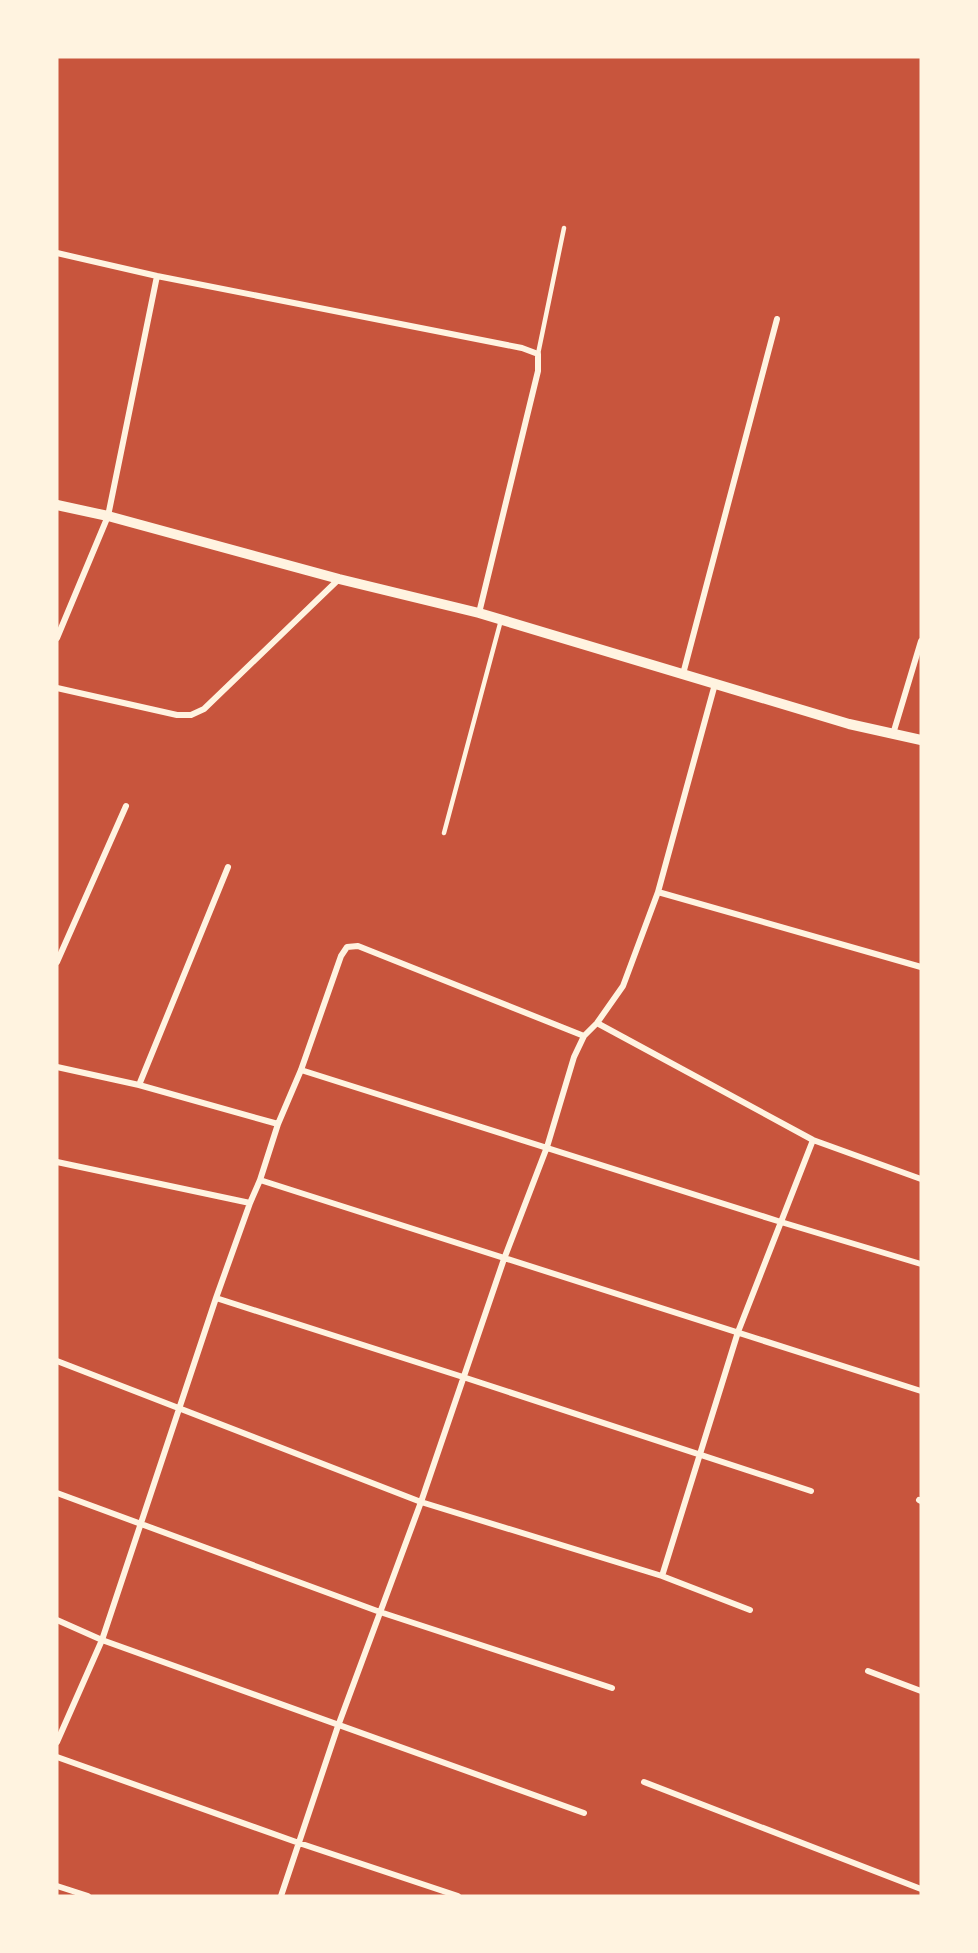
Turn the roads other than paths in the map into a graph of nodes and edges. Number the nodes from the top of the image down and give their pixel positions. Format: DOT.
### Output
graph roads {
  1 [pos="564,228"];
  2 [pos="57,253"];
  3 [pos="157,276"];
  4 [pos="777,320"];
  5 [pos="538,354"];
  6 [pos="57,505"];
  7 [pos="108,516"];
  8 [pos="339,579"];
  9 [pos="479,614"];
  10 [pos="501,620"];
  11 [pos="57,638"];
  12 [pos="921,641"];
  13 [pos="683,674"];
  14 [pos="715,684"];
  15 [pos="57,688"];
  16 [pos="893,734"];
  17 [pos="921,740"];
  18 [pos="126,806"];
  19 [pos="444,833"];
  20 [pos="228,867"];
  21 [pos="658,892"];
  22 [pos="57,962"];
  23 [pos="921,967"];
  24 [pos="597,1023"];
  25 [pos="584,1036"];
  26 [pos="57,1067"];
  27 [pos="301,1070"];
  28 [pos="139,1085"];
  29 [pos="279,1124"];
  30 [pos="813,1140"];
  31 [pos="547,1147"];
  32 [pos="57,1162"];
  33 [pos="921,1179"];
  34 [pos="260,1180"];
  35 [pos="250,1203"];
  36 [pos="781,1222"];
  37 [pos="504,1259"];
  38 [pos="921,1264"];
  39 [pos="216,1298"];
  40 [pos="738,1332"];
  41 [pos="57,1361"];
  42 [pos="463,1377"];
  43 [pos="921,1391"];
  44 [pos="180,1408"];
  45 [pos="699,1456"];
  46 [pos="811,1491"];
  47 [pos="57,1493"];
  48 [pos="421,1502"];
  49 [pos="140,1525"];
  50 [pos="662,1576"];
  51 [pos="750,1610"];
  52 [pos="380,1611"];
  53 [pos="57,1620"];
  54 [pos="102,1640"];
  55 [pos="868,1671"];
  56 [pos="612,1688"];
  57 [pos="921,1691"];
  58 [pos="338,1726"];
  59 [pos="57,1742"];
  60 [pos="57,1757"];
  61 [pos="644,1782"];
  62 [pos="584,1813"];
  63 [pos="298,1842"];
  64 [pos="57,1886"];
  65 [pos="921,1889"];
  66 [pos="88,1896"];
  67 [pos="282,1896"];
  68 [pos="458,1896"];
  1 -- 5 [label="lane"];
  2 -- 3 [label="street"];
  3 -- 5 [label="street"];
  3 -- 7 [label="street"];
  4 -- 13 [label="street"];
  5 -- 9 [label="street"];
  6 -- 7 [label="street"];
  7 -- 8 [label="street"];
  7 -- 11 [label="street"];
  8 -- 9 [label="street"];
  8 -- 15 [label="street"];
  9 -- 10 [label="street"];
  10 -- 13 [label="street"];
  10 -- 19 [label="lane"];
  12 -- 16 [label="street"];
  13 -- 14 [label="street"];
  14 -- 16 [label="street"];
  14 -- 21 [label="street"];
  16 -- 17 [label="street"];
  18 -- 22 [label="street"];
  20 -- 28 [label="street"];
  21 -- 23 [label="street"];
  21 -- 24 [label="street"];
  24 -- 25 [label="street"];
  24 -- 30 [label="street"];
  25 -- 27 [label="street"];
  25 -- 31 [label="street"];
  26 -- 28 [label="street"];
  27 -- 29 [label="street"];
  27 -- 31 [label="street"];
  28 -- 29 [label="street"];
  29 -- 34 [label="street"];
  30 -- 33 [label="street"];
  30 -- 36 [label="street"];
  31 -- 36 [label="street"];
  31 -- 37 [label="street"];
  32 -- 35 [label="street"];
  34 -- 35 [label="street"];
  34 -- 37 [label="street"];
  35 -- 39 [label="street"];
  36 -- 38 [label="street"];
  36 -- 40 [label="street"];
  37 -- 40 [label="street"];
  37 -- 42 [label="street"];
  39 -- 42 [label="street"];
  39 -- 44 [label="street"];
  40 -- 43 [label="street"];
  40 -- 45 [label="street"];
  41 -- 44 [label="street"];
  42 -- 45 [label="street"];
  42 -- 48 [label="street"];
  44 -- 48 [label="street"];
  44 -- 49 [label="street"];
  45 -- 46 [label="street"];
  45 -- 50 [label="street"];
  47 -- 49 [label="street"];
  48 -- 50 [label="street"];
  48 -- 52 [label="street"];
  49 -- 52 [label="street"];
  49 -- 54 [label="street"];
  50 -- 51 [label="street"];
  52 -- 56 [label="street"];
  52 -- 58 [label="street"];
  53 -- 54 [label="street"];
  54 -- 58 [label="street"];
  54 -- 59 [label="street"];
  55 -- 57 [label="street"];
  58 -- 62 [label="street"];
  58 -- 63 [label="street"];
  60 -- 63 [label="street"];
  61 -- 65 [label="street"];
  63 -- 67 [label="street"];
  63 -- 68 [label="street"];
  64 -- 66 [label="street"];
}
